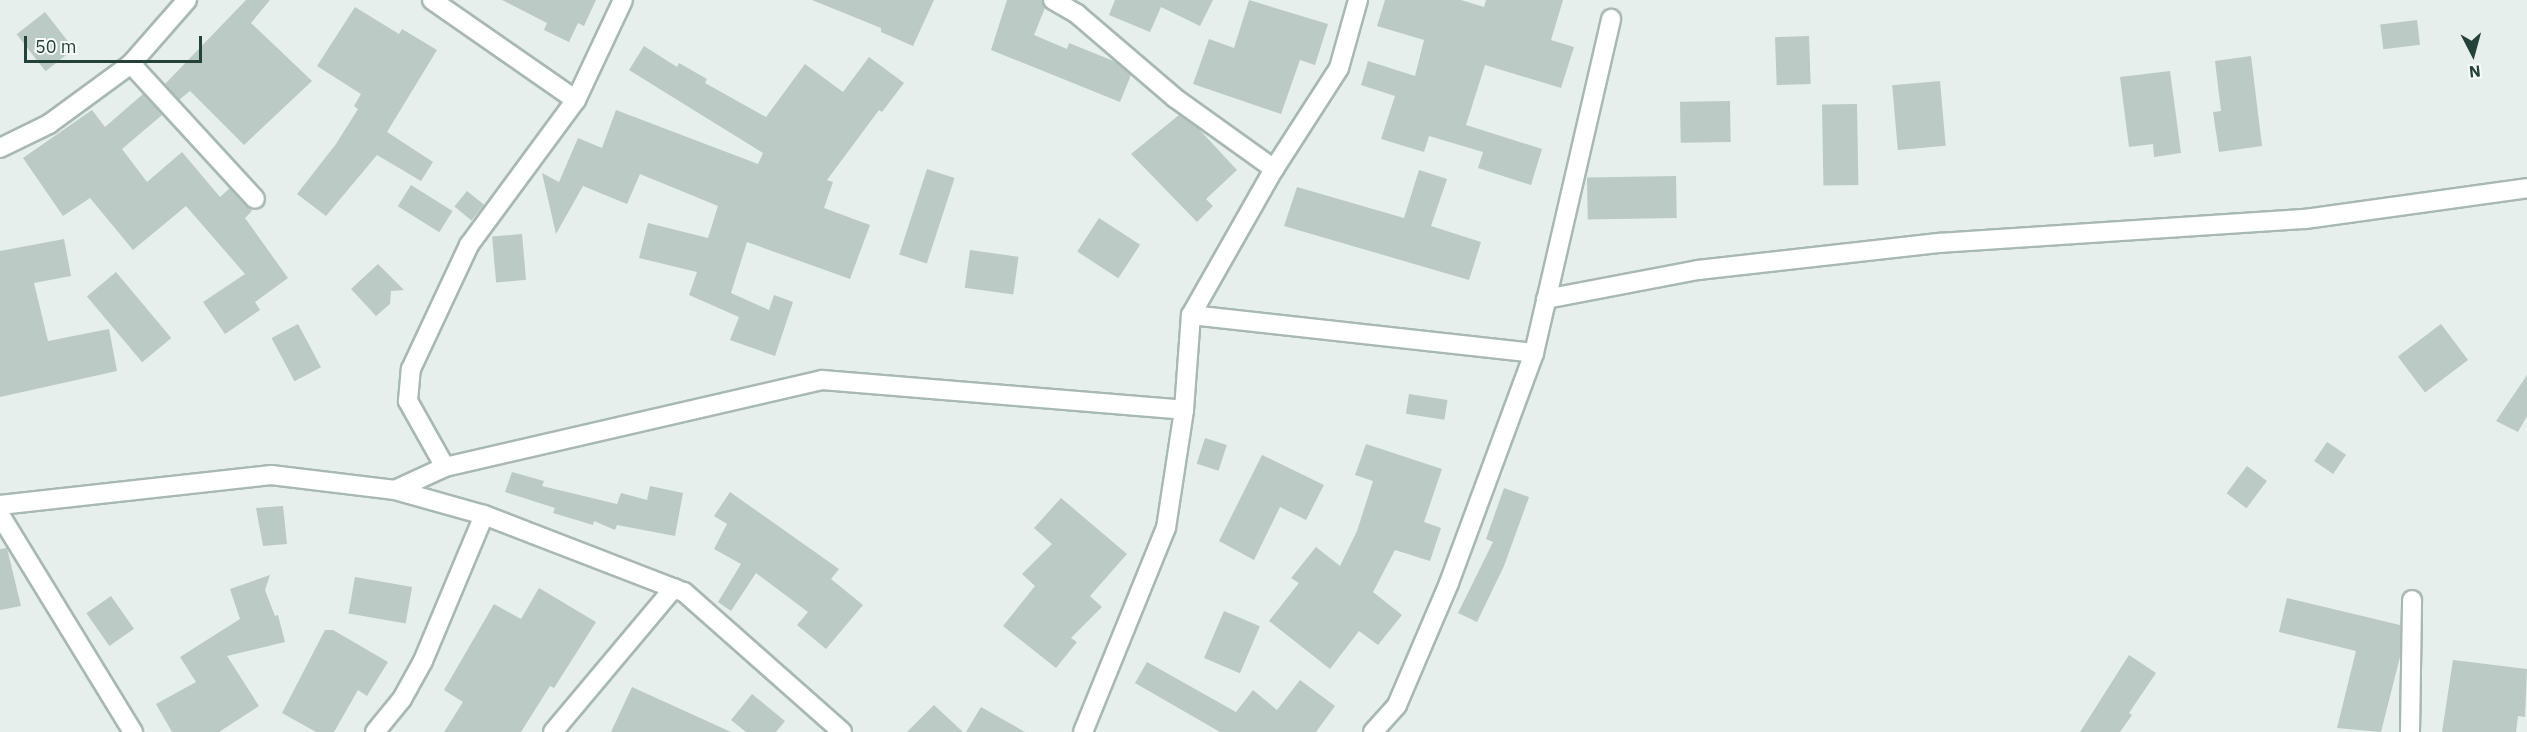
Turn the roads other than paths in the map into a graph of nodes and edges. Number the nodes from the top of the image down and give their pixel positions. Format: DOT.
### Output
graph roads {
  1 [pos="187,0"];
  2 [pos="432,0"];
  3 [pos="623,0"];
  4 [pos="1053,0"];
  5 [pos="1358,0"];
  6 [pos="1611,19"];
  7 [pos="131,64"];
  8 [pos="576,100"];
  9 [pos="0,148"];
  10 [pos="1274,169"];
  11 [pos="2527,188"];
  12 [pos="255,199"];
  13 [pos="1546,298"];
  14 [pos="1191,315"];
  15 [pos="1534,352"];
  16 [pos="1184,410"];
  17 [pos="445,467"];
  18 [pos="396,490"];
  19 [pos="0,506"];
  20 [pos="0,515"];
  21 [pos="484,515"];
  22 [pos="674,588"];
  23 [pos="2412,600"];
  24 [pos="133,732"];
  25 [pos="375,732"];
  26 [pos="552,732"];
  27 [pos="842,732"];
  28 [pos="1083,732"];
  29 [pos="1373,732"];
  30 [pos="2410,732"];
  1 -- 7 [label="street"];
  2 -- 8 [label="street"];
  3 -- 8 [label="street"];
  4 -- 10 [label="street"];
  5 -- 10 [label="street"];
  6 -- 13 [label="street"];
  7 -- 9 [label="street"];
  7 -- 12 [label="street"];
  8 -- 17 [label="street"];
  10 -- 14 [label="street"];
  11 -- 13 [label="street"];
  13 -- 15 [label="street"];
  14 -- 15 [label="street"];
  14 -- 16 [label="street"];
  15 -- 29 [label="street"];
  16 -- 17 [label="street"];
  16 -- 28 [label="street"];
  17 -- 18 [label="street"];
  18 -- 19 [label="street"];
  18 -- 21 [label="street"];
  20 -- 24 [label="street"];
  21 -- 22 [label="street"];
  21 -- 25 [label="street"];
  22 -- 26 [label="street"];
  22 -- 27 [label="street"];
  23 -- 30 [label="street"];
}
